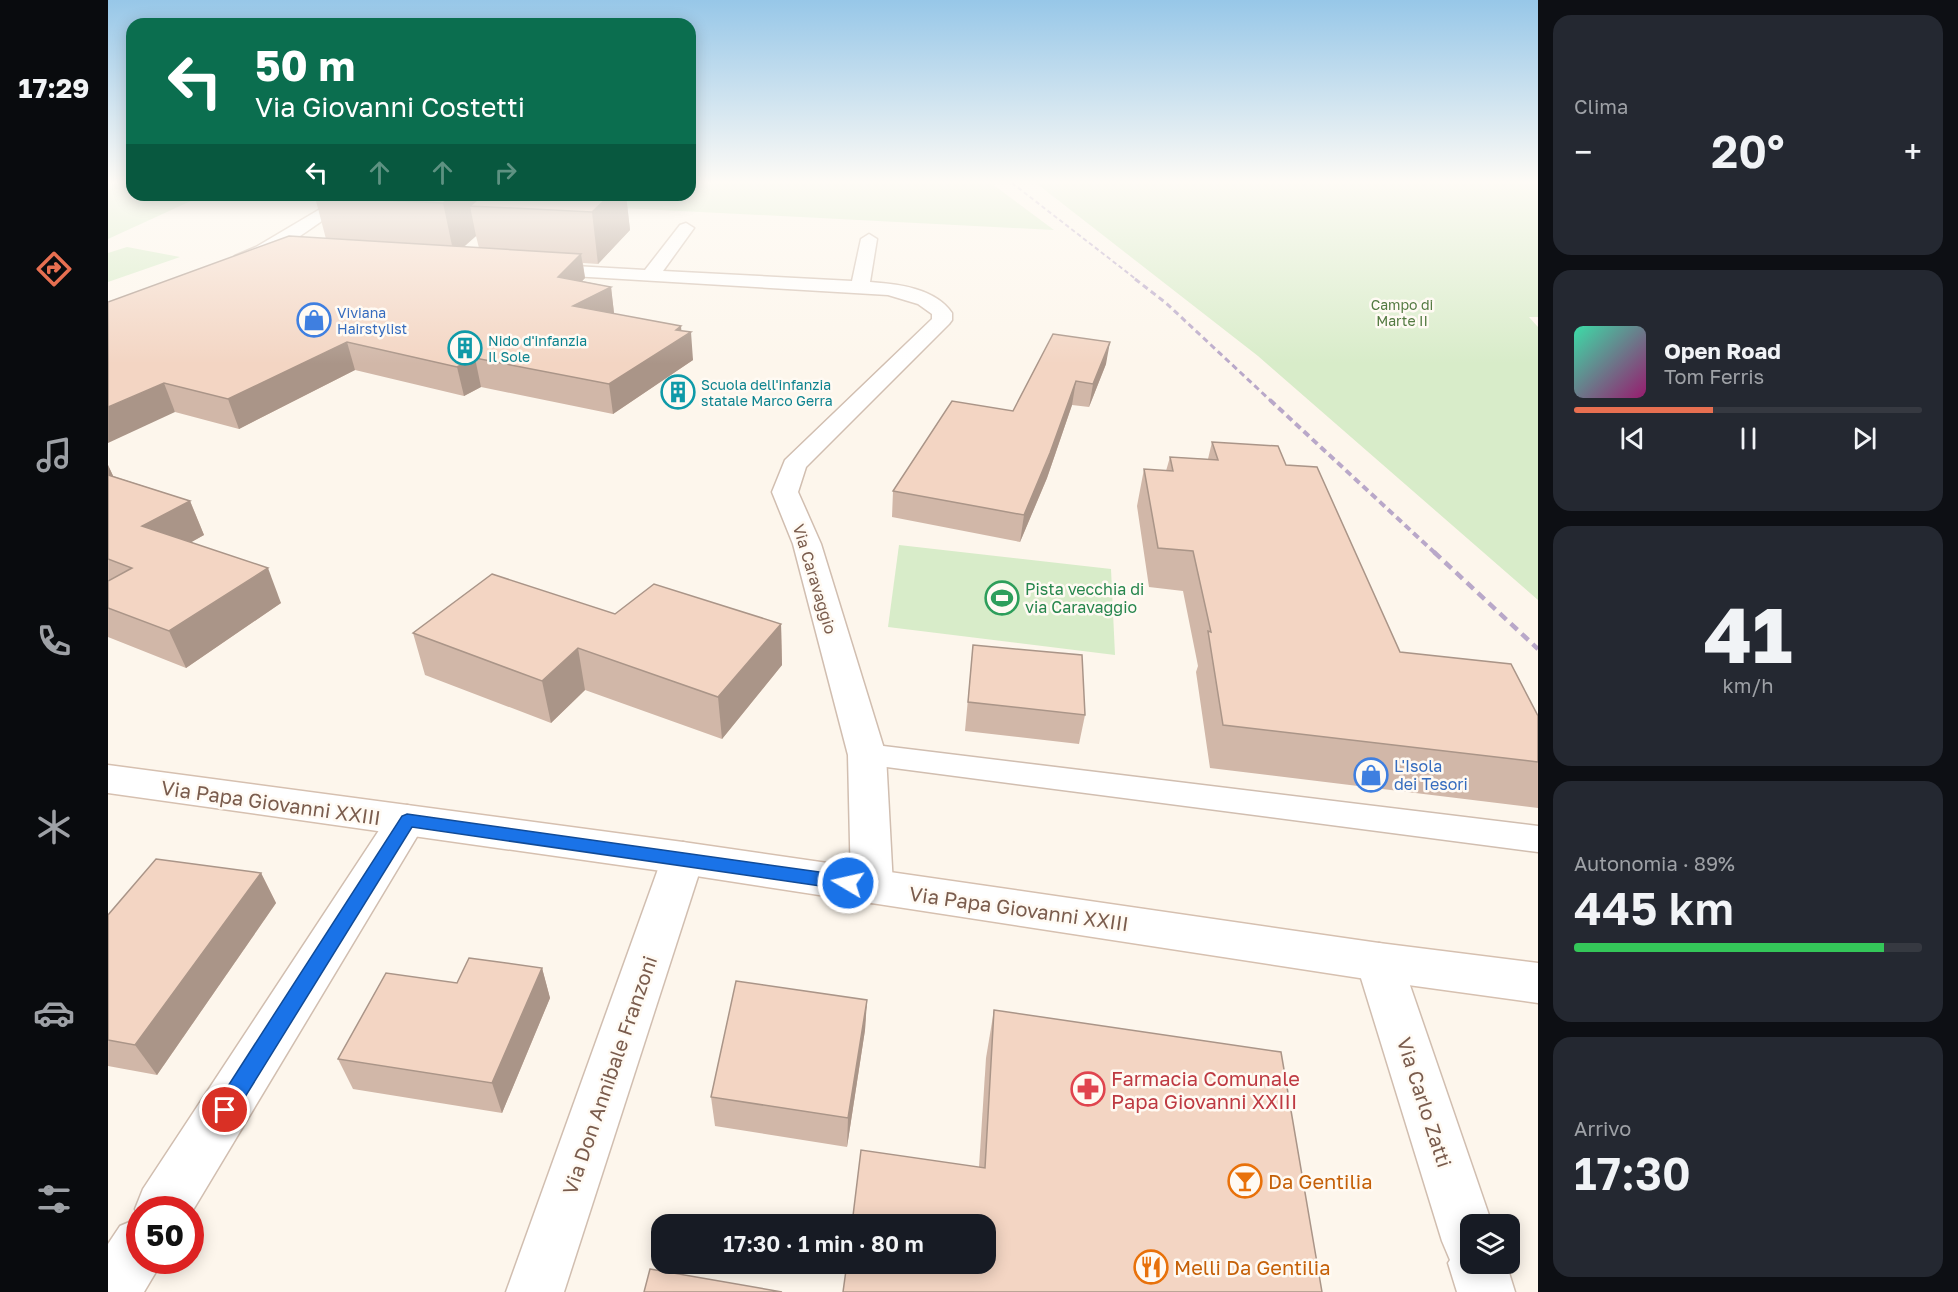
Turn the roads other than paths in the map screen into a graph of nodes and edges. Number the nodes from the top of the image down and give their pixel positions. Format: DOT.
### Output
graph roads {
  1 [pos="274,243"];
  2 [pos="675,243"];
  3 [pos="868,243"];
  4 [pos="262,251"];
  5 [pos="294,254"];
  6 [pos="224,267"];
  7 [pos="526,268"];
  8 [pos="650,276"];
  9 [pos="860,288"];
  10 [pos="867,754"];
  11 [pos="108,779"];
  12 [pos="407,820"];
  13 [pos="1538,839"];
  14 [pos="683,858"];
  15 [pos="872,886"];
  16 [pos="1379,962"];
  17 [pos="1538,983"];
  18 [pos="171,1196"];
  19 [pos="1461,1214"];
  20 [pos="126,1267"];
  21 [pos="1480,1274"];
  22 [pos="110,1292"];
  23 [pos="535,1292"];
  24 [pos="1486,1292"];
  1 -- 4 [label="street"];
  2 -- 8 [label="street"];
  3 -- 9 [label="street"];
  4 -- 5 [label="street"];
  4 -- 6 [label="street"];
  7 -- 8 [label="street, Via Caravaggio"];
  8 -- 9 [label="street, Via Caravaggio"];
  9 -- 10 [label="street, Via Caravaggio"];
  10 -- 13 [label="lane"];
  10 -- 15 [label="street, Via Caravaggio"];
  11 -- 12 [label="street, Via Papa Giovanni XXIII"];
  12 -- 14 [label="street, Via Papa Giovanni XXIII"];
  12 -- 18 [label="street"];
  14 -- 15 [label="street, Via Papa Giovanni XXIII"];
  14 -- 23 [label="street, Via Don Annibale Franzoni"];
  15 -- 16 [label="street, Via Papa Giovanni XXIII"];
  16 -- 17 [label="street, Via Papa Giovanni XXIII"];
  16 -- 19 [label="street, Via Carlo Zatti"];
  20 -- 22 [label="street"];
  21 -- 24 [label="street"];
}
